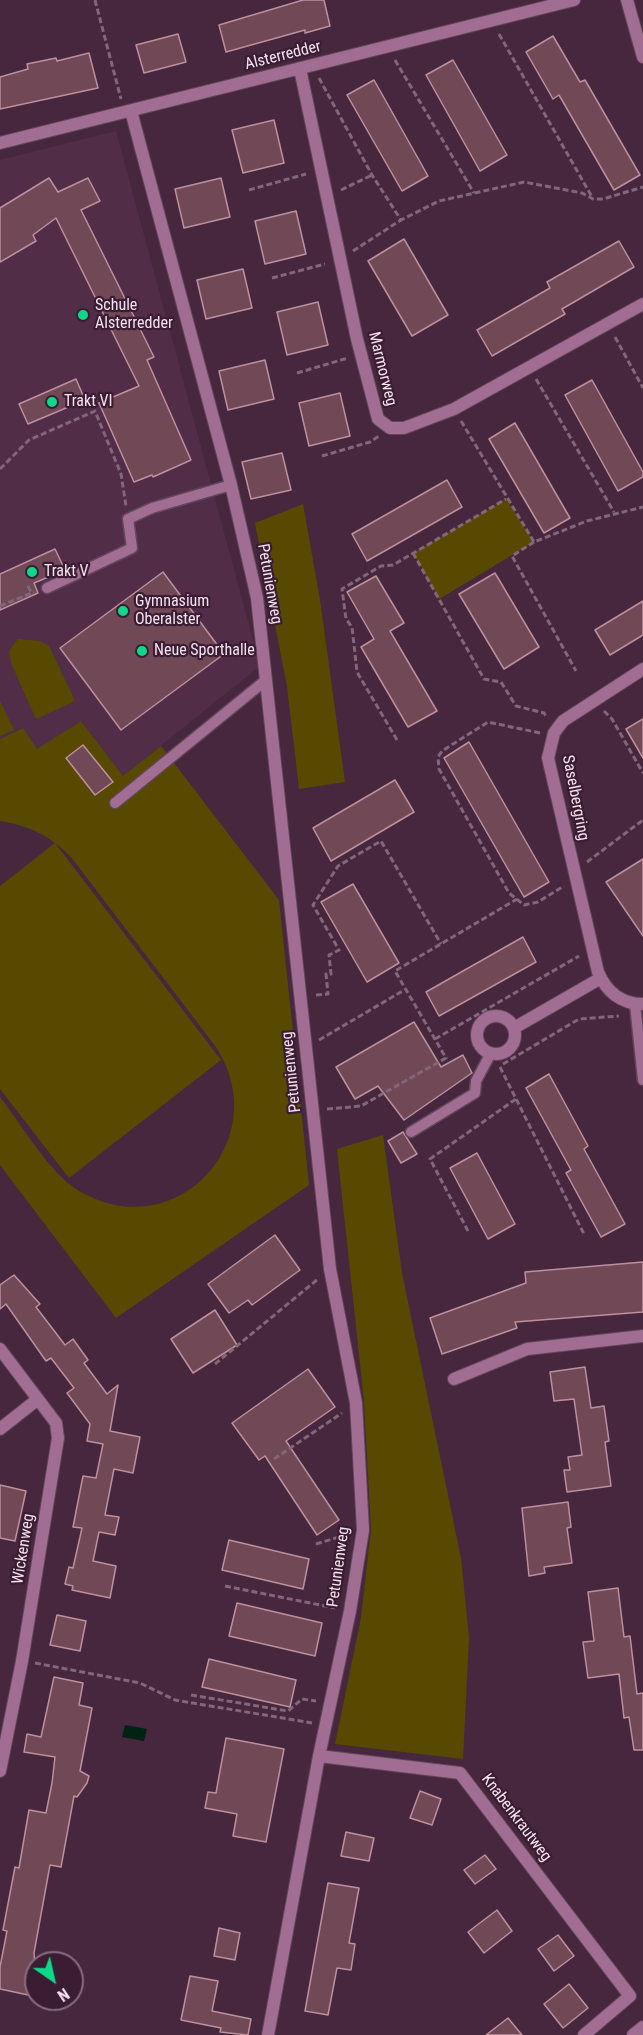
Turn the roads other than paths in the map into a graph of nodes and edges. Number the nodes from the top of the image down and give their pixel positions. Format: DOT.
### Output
graph roads {
  1 [pos="574,0"];
  2 [pos="627,0"];
  3 [pos="643,57"];
  4 [pos="300,69"];
  5 [pos="128,112"];
  6 [pos="0,143"];
  7 [pos="643,303"];
  8 [pos="231,485"];
  9 [pos="47,588"];
  10 [pos="643,669"];
  11 [pos="266,680"];
  12 [pos="115,802"];
  13 [pos="601,978"];
  14 [pos="639,1004"];
  15 [pos="514,1028"];
  16 [pos="491,1053"];
  17 [pos="643,1080"];
  18 [pos="411,1132"];
  19 [pos="643,1336"];
  20 [pos="0,1348"];
  21 [pos="454,1379"];
  22 [pos="38,1399"];
  23 [pos="0,1429"];
  24 [pos="319,1756"];
  25 [pos="0,1771"];
  26 [pos="643,2027"];
  27 [pos="268,2035"];
  28 [pos="584,2035"];
  29 [pos="633,2035"];
  1 -- 4 [label="street, Alsterredder"];
  2 -- 3 [label="street"];
  4 -- 5 [label="street, Alsterredder"];
  4 -- 7 [label="street, Marmorweg"];
  5 -- 6 [label="street, Alsterredder"];
  5 -- 8 [label="street, Petunienweg"];
  8 -- 9 [label="lane"];
  8 -- 11 [label="street, Petunienweg"];
  10 -- 13 [label="street, Saselbergring"];
  11 -- 12 [label="lane"];
  11 -- 24 [label="street, Petunienweg"];
  13 -- 14 [label="street, Saselbergring"];
  13 -- 15 [label="street"];
  14 -- 17 [label="lane"];
  15 -- 16 [label="street"];
  15 -- 16 [label="street"];
  16 -- 18 [label="lane"];
  19 -- 21 [label="street"];
  20 -- 22 [label="street, Wickenweg"];
  22 -- 23 [label="street"];
  22 -- 25 [label="street, Wickenweg"];
  24 -- 27 [label="street, Petunienweg"];
  24 -- 28 [label="street, Knabenkrautweg"];
  26 -- 29 [label="street"];
}
